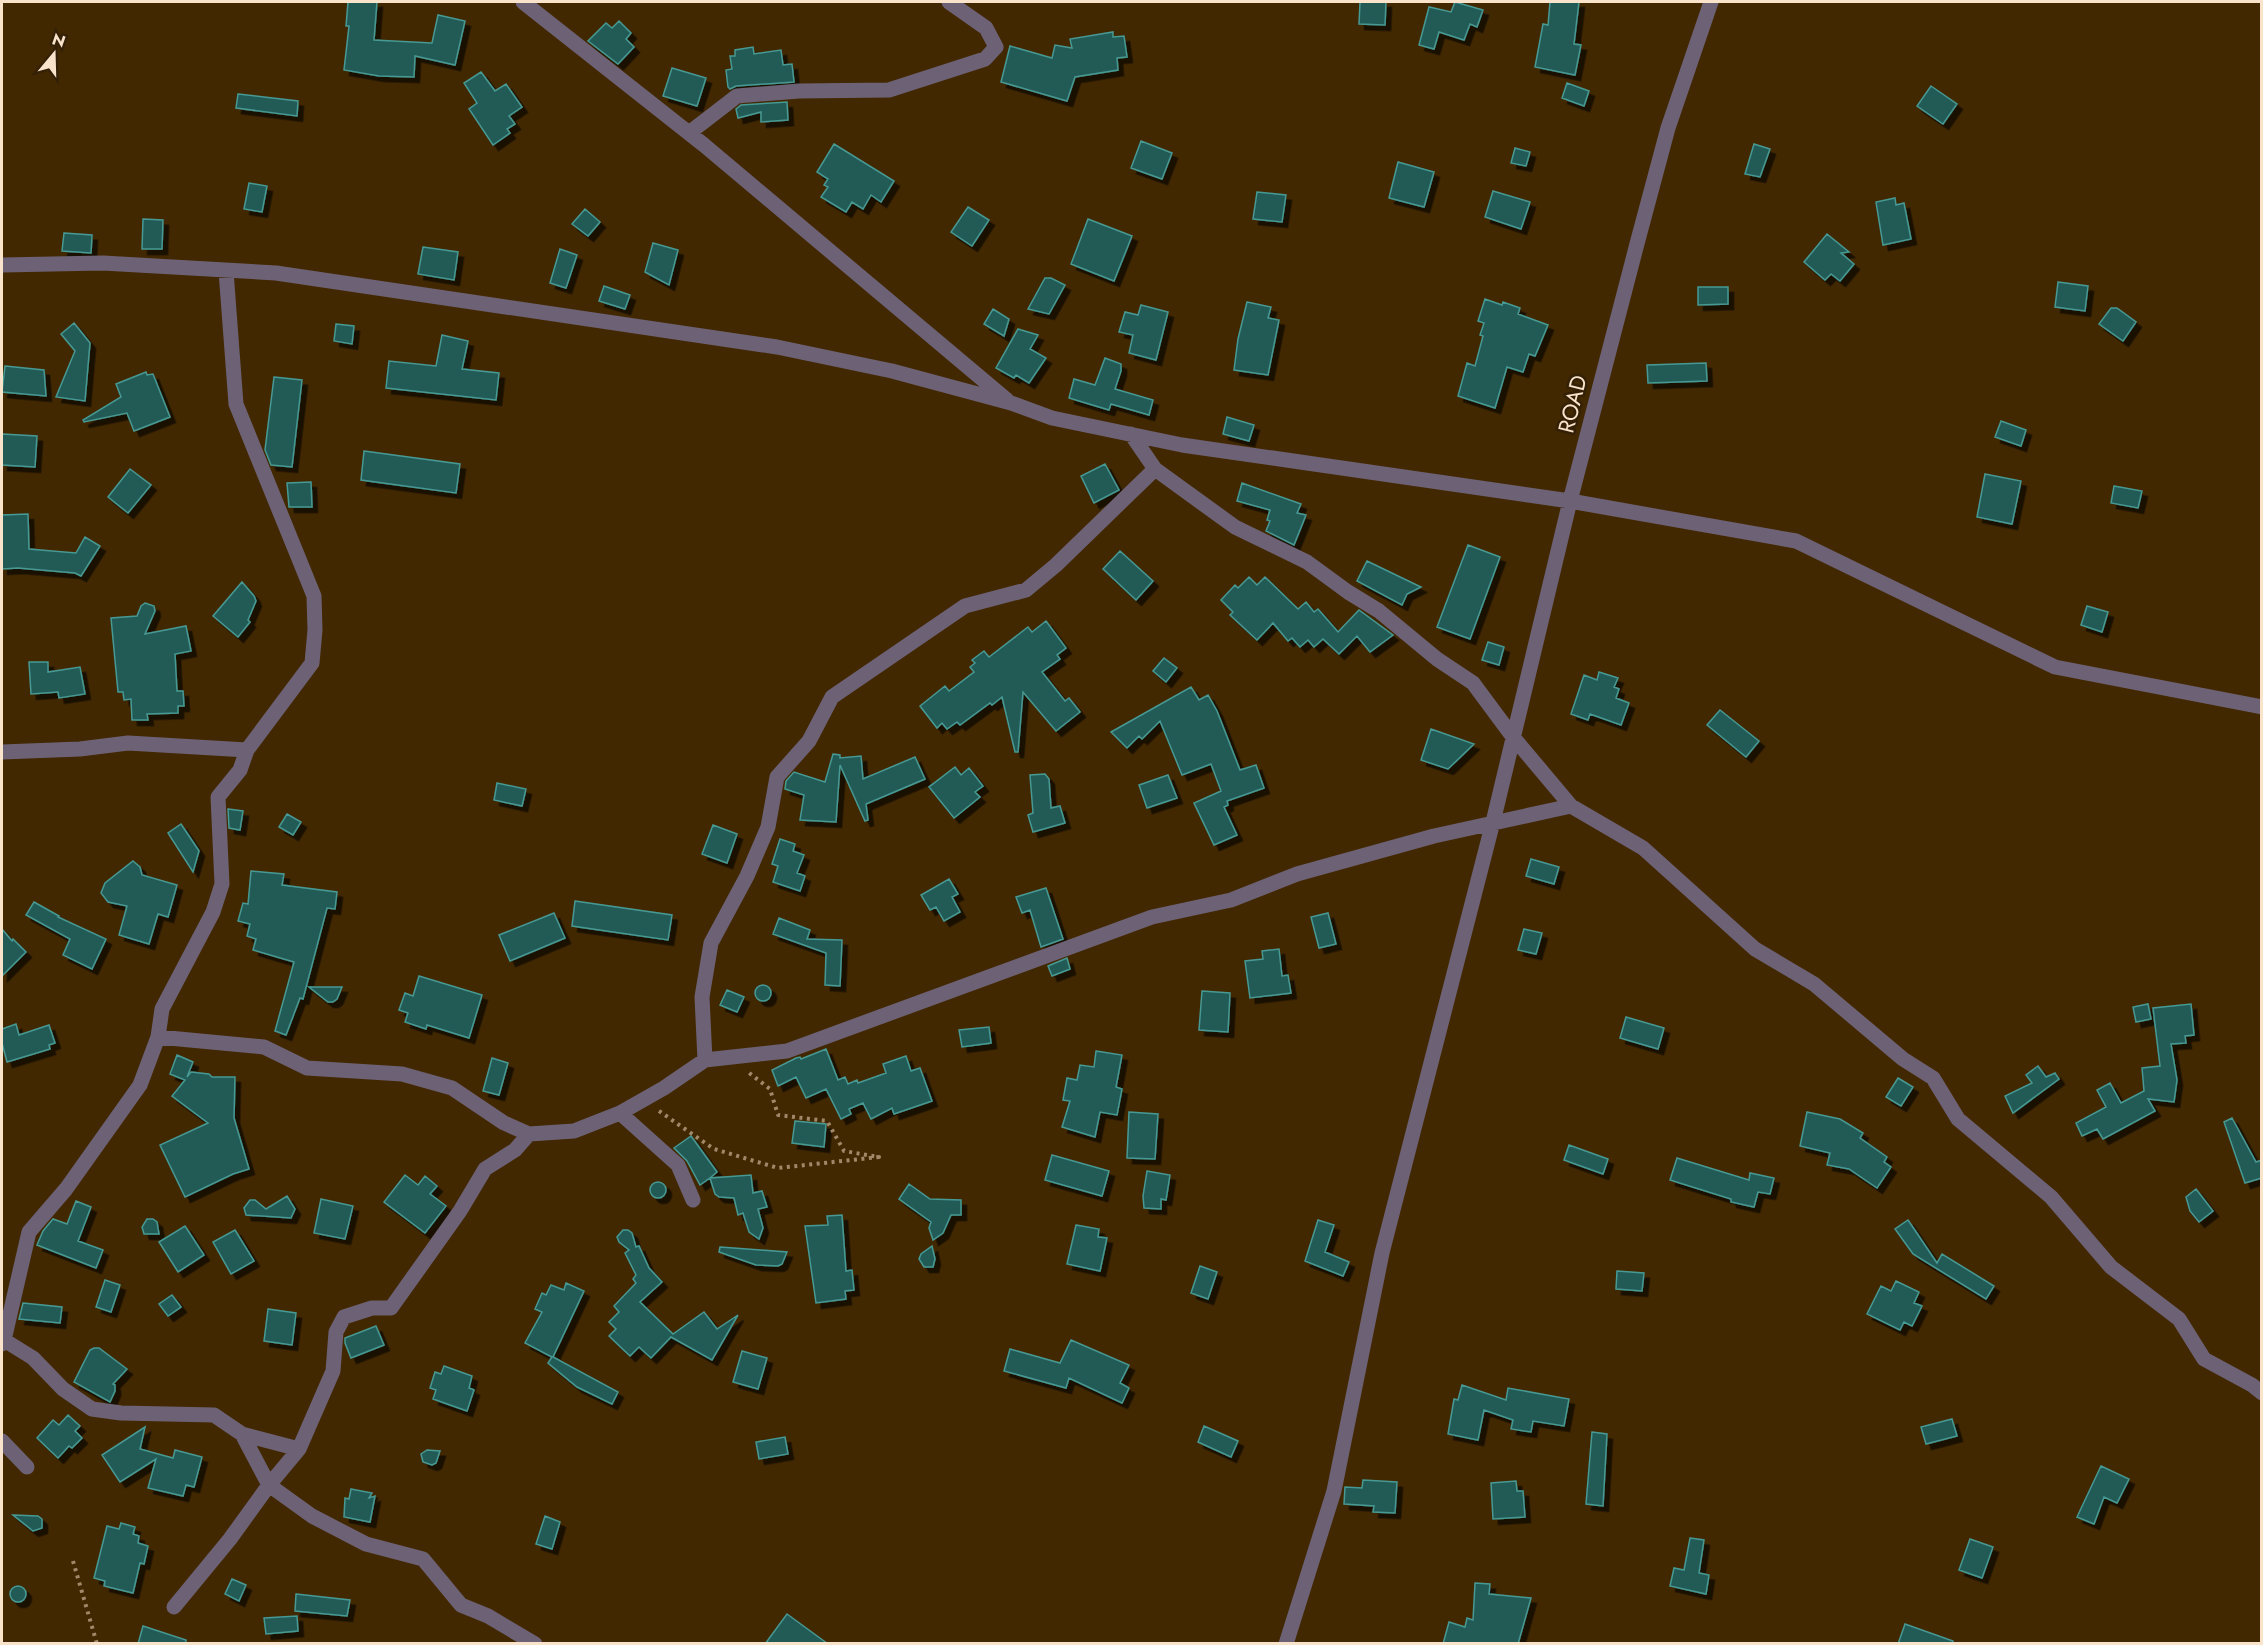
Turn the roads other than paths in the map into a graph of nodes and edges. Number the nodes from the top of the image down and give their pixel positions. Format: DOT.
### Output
graph roads {
  1 [pos="523,2"];
  2 [pos="949,2"];
  3 [pos="1711,2"];
  4 [pos="689,133"];
  5 [pos="2,265"];
  6 [pos="226,271"];
  7 [pos="1011,403"];
  8 [pos="1131,434"];
  9 [pos="1155,469"];
  10 [pos="1570,501"];
  11 [pos="2262,707"];
  12 [pos="1513,737"];
  13 [pos="247,750"];
  14 [pos="2,752"];
  15 [pos="1570,806"];
  16 [pos="1492,822"];
  17 [pos="158,1037"];
  18 [pos="705,1060"];
  19 [pos="620,1113"];
  20 [pos="529,1134"];
  21 [pos="693,1200"];
  22 [pos="3,1342"];
  23 [pos="2262,1393"];
  24 [pos="242,1434"];
  25 [pos="2,1441"];
  26 [pos="299,1449"];
  27 [pos="27,1467"];
  28 [pos="269,1485"];
  29 [pos="174,1608"];
  30 [pos="535,1644"];
  31 [pos="1286,1644"];
  1 -- 4 [label="street"];
  2 -- 4 [label="street"];
  3 -- 10 [label="street, ROAD"];
  4 -- 7 [label="street"];
  5 -- 6 [label="street"];
  6 -- 7 [label="street"];
  6 -- 13 [label="street"];
  7 -- 8 [label="street"];
  8 -- 9 [label="street"];
  8 -- 10 [label="street"];
  9 -- 12 [label="street"];
  9 -- 18 [label="street"];
  10 -- 11 [label="street"];
  10 -- 12 [label="street, ROAD"];
  12 -- 15 [label="street"];
  12 -- 16 [label="street, ROAD"];
  13 -- 14 [label="street"];
  13 -- 17 [label="street"];
  15 -- 16 [label="street"];
  15 -- 23 [label="street"];
  16 -- 18 [label="street"];
  16 -- 31 [label="street, ROAD"];
  17 -- 20 [label="street"];
  17 -- 22 [label="street"];
  18 -- 19 [label="street"];
  19 -- 20 [label="street"];
  19 -- 21 [label="street"];
  20 -- 26 [label="street"];
  22 -- 24 [label="street"];
  24 -- 26 [label="street"];
  24 -- 28 [label="street"];
  25 -- 27 [label="street"];
  26 -- 28 [label="street"];
  28 -- 29 [label="street"];
  28 -- 30 [label="street"];
}
